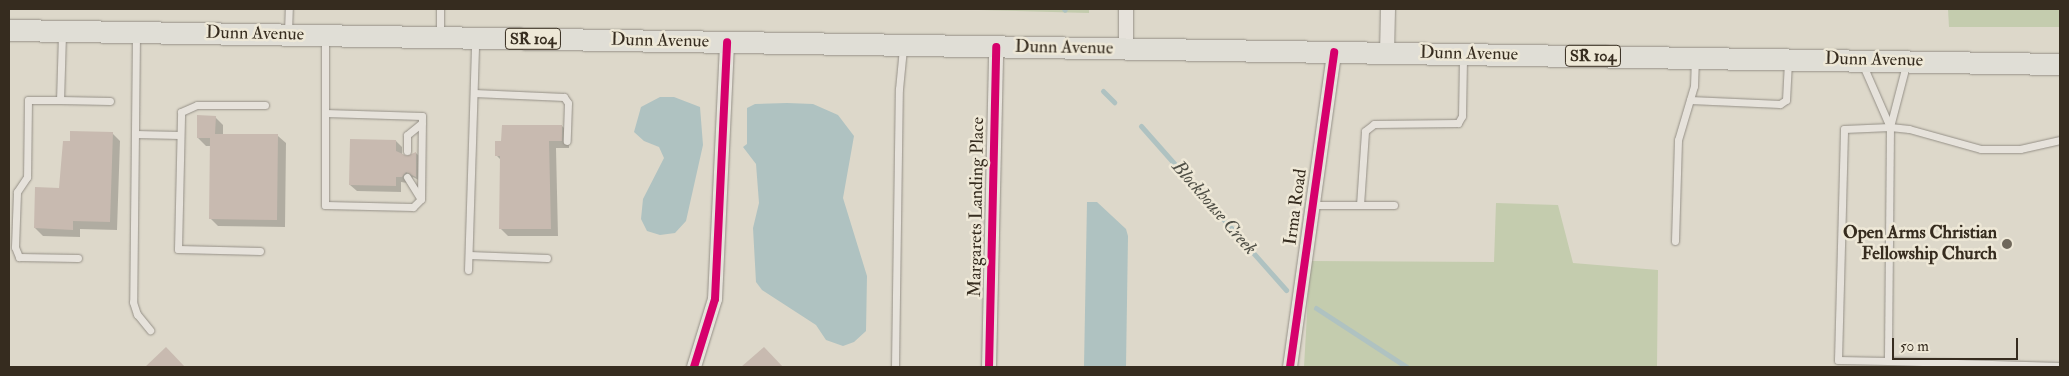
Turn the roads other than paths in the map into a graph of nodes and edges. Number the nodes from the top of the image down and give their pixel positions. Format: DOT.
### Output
graph roads {
  1 [pos="289,9"];
  2 [pos="440,9"];
  3 [pos="1126,9"];
  4 [pos="1388,9"];
  5 [pos="9,30"];
  6 [pos="62,31"];
  7 [pos="136,32"];
  8 [pos="288,35"];
  9 [pos="326,35"];
  10 [pos="440,37"];
  11 [pos="475,38"];
  12 [pos="727,42"];
  13 [pos="904,45"];
  14 [pos="996,47"];
  15 [pos="1126,49"];
  16 [pos="1334,52"];
  17 [pos="1387,53"];
  18 [pos="1464,54"];
  19 [pos="1695,57"];
  20 [pos="1788,59"];
  21 [pos="1861,60"];
  22 [pos="1907,61"];
  23 [pos="2060,64"];
  24 [pos="474,93"];
  25 [pos="60,100"];
  26 [pos="1690,100"];
  27 [pos="110,101"];
  28 [pos="265,105"];
  29 [pos="325,113"];
  30 [pos="422,124"];
  31 [pos="1890,127"];
  32 [pos="135,134"];
  33 [pos="180,134"];
  34 [pos="2060,140"];
  35 [pos="567,141"];
  36 [pos="407,151"];
  37 [pos="407,177"];
  38 [pos="421,199"];
  39 [pos="1312,205"];
  40 [pos="1360,205"];
  41 [pos="1394,205"];
  42 [pos="1675,241"];
  43 [pos="260,251"];
  44 [pos="469,255"];
  45 [pos="78,258"];
  46 [pos="547,258"];
  47 [pos="468,270"];
  48 [pos="150,330"];
  49 [pos="1888,361"];
  50 [pos="2060,366"];
  51 [pos="694,367"];
  52 [pos="895,367"];
  53 [pos="989,367"];
  54 [pos="1290,367"];
  1 -- 8 [label="lane"];
  2 -- 10 [label="lane"];
  3 -- 15 [label="street"];
  4 -- 17 [label="street"];
  5 -- 6 [label="main road, Dunn Avenue / SR 104"];
  6 -- 7 [label="main road, Dunn Avenue / SR 104"];
  6 -- 25 [label="lane"];
  7 -- 8 [label="main road, Dunn Avenue / SR 104"];
  7 -- 32 [label="lane"];
  8 -- 9 [label="main road, Dunn Avenue / SR 104"];
  9 -- 10 [label="main road, Dunn Avenue / SR 104"];
  9 -- 29 [label="lane"];
  10 -- 11 [label="main road, Dunn Avenue / SR 104"];
  11 -- 12 [label="main road, Dunn Avenue / SR 104"];
  11 -- 24 [label="lane"];
  12 -- 13 [label="main road, Dunn Avenue / SR 104"];
  12 -- 51 [label="street"];
  13 -- 14 [label="main road, Dunn Avenue / SR 104"];
  13 -- 52 [label="lane"];
  14 -- 15 [label="main road, Dunn Avenue / SR 104"];
  14 -- 53 [label="street, Margarets Landing Place"];
  15 -- 16 [label="main road, Dunn Avenue / SR 104"];
  16 -- 17 [label="main road, Dunn Avenue / SR 104"];
  16 -- 39 [label="street, Irma Road"];
  17 -- 18 [label="main road, Dunn Avenue / SR 104"];
  18 -- 19 [label="main road, Dunn Avenue / SR 104"];
  18 -- 40 [label="lane"];
  19 -- 20 [label="main road, Dunn Avenue / SR 104"];
  19 -- 26 [label="lane"];
  20 -- 21 [label="main road, Dunn Avenue / SR 104"];
  20 -- 26 [label="lane"];
  21 -- 22 [label="main road, Dunn Avenue / SR 104"];
  21 -- 31 [label="lane"];
  22 -- 23 [label="main road, Dunn Avenue / SR 104"];
  22 -- 31 [label="lane"];
  24 -- 35 [label="lane"];
  24 -- 44 [label="lane"];
  25 -- 27 [label="lane"];
  25 -- 45 [label="lane"];
  26 -- 42 [label="lane"];
  28 -- 33 [label="lane"];
  29 -- 30 [label="lane"];
  29 -- 38 [label="lane"];
  30 -- 36 [label="lane"];
  30 -- 38 [label="lane"];
  31 -- 34 [label="lane"];
  31 -- 49 [label="lane"];
  31 -- 49 [label="lane"];
  32 -- 33 [label="lane"];
  32 -- 48 [label="lane"];
  33 -- 43 [label="lane"];
  37 -- 38 [label="lane"];
  39 -- 40 [label="lane"];
  39 -- 54 [label="street, Irma Road"];
  40 -- 41 [label="lane"];
  44 -- 46 [label="lane"];
  44 -- 47 [label="lane"];
  49 -- 50 [label="lane"];
}
